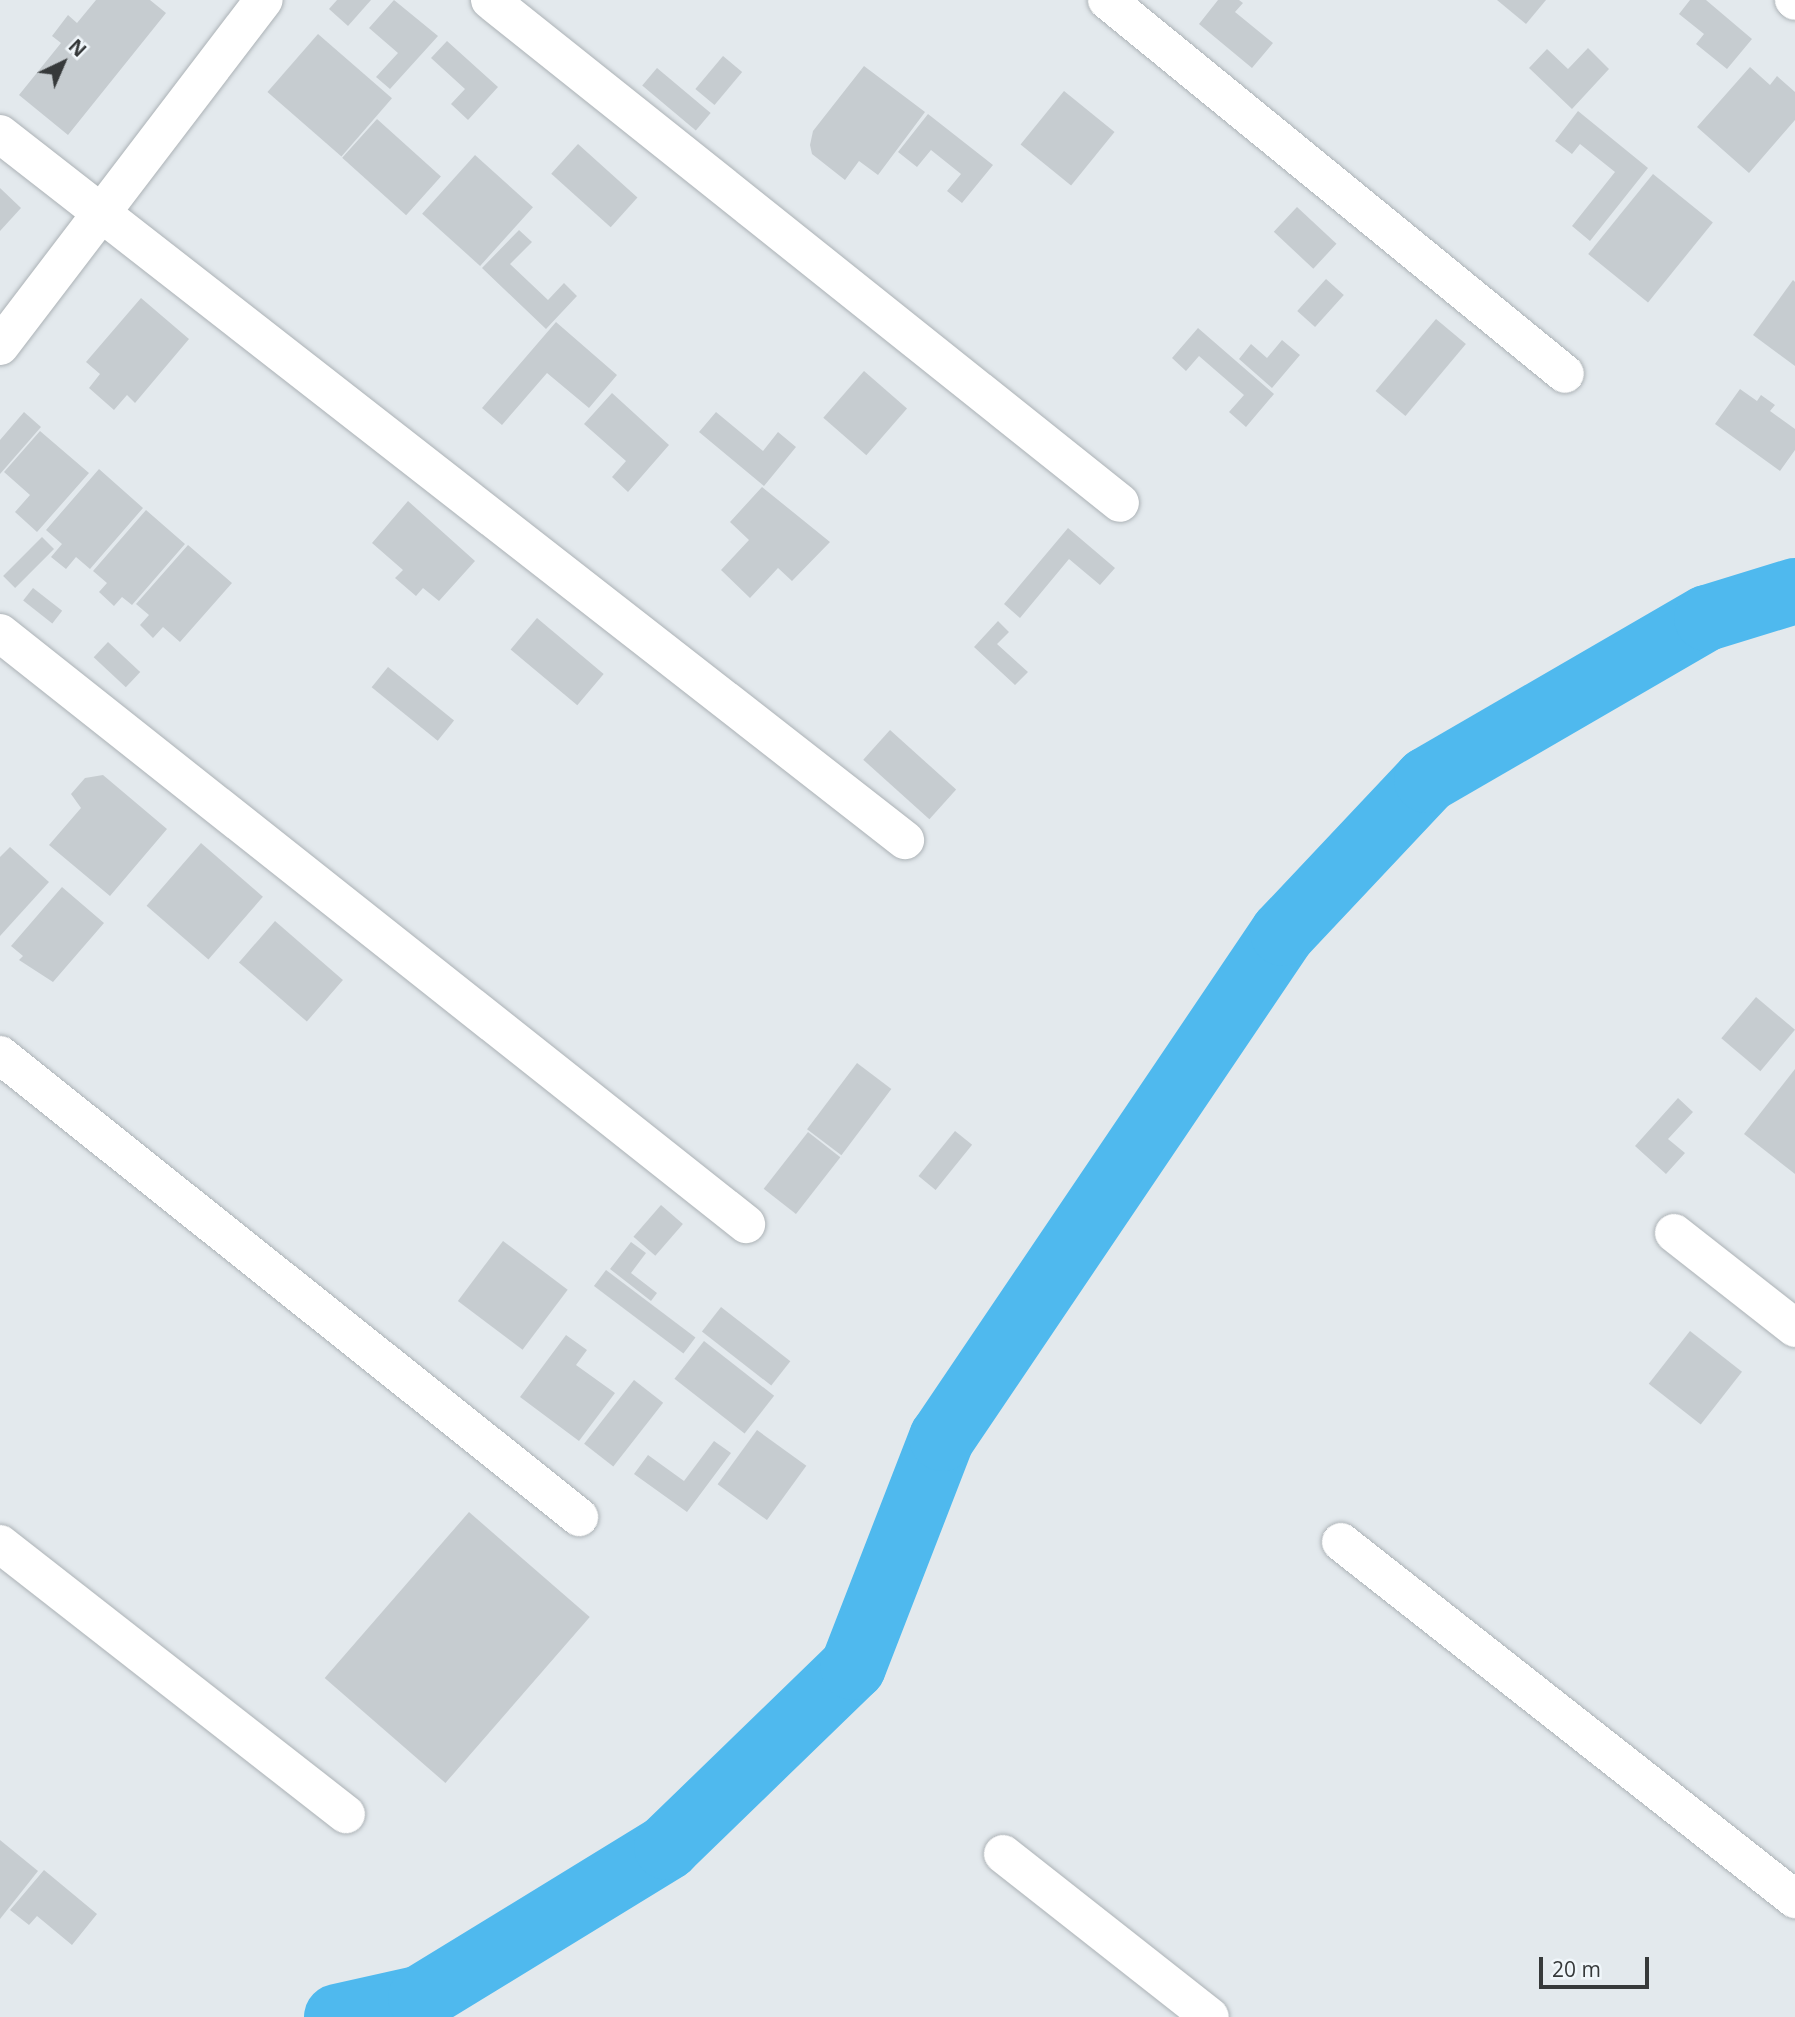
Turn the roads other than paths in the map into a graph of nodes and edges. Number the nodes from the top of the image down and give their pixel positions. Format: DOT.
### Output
graph roads {
  1 [pos="264,0"];
  2 [pos="490,0"];
  3 [pos="1107,0"];
  4 [pos="0,134"];
  5 [pos="100,214"];
  6 [pos="0,346"];
  7 [pos="1565,374"];
  8 [pos="1120,503"];
  9 [pos="0,633"];
  10 [pos="905,840"];
  11 [pos="0,1055"];
  12 [pos="746,1224"];
  13 [pos="1674,1233"];
  14 [pos="1795,1328"];
  15 [pos="579,1517"];
  16 [pos="1341,1542"];
  17 [pos="0,1544"];
  18 [pos="346,1814"];
  19 [pos="1003,1854"];
  20 [pos="1795,1899"];
  21 [pos="1210,2017"];
  1 -- 5 [label="street"];
  2 -- 8 [label="street"];
  3 -- 7 [label="street"];
  4 -- 5 [label="street"];
  5 -- 6 [label="street"];
  5 -- 10 [label="street"];
  9 -- 12 [label="street"];
  11 -- 15 [label="street"];
  13 -- 14 [label="street"];
  16 -- 20 [label="street"];
  17 -- 18 [label="street"];
  19 -- 21 [label="street"];
}
